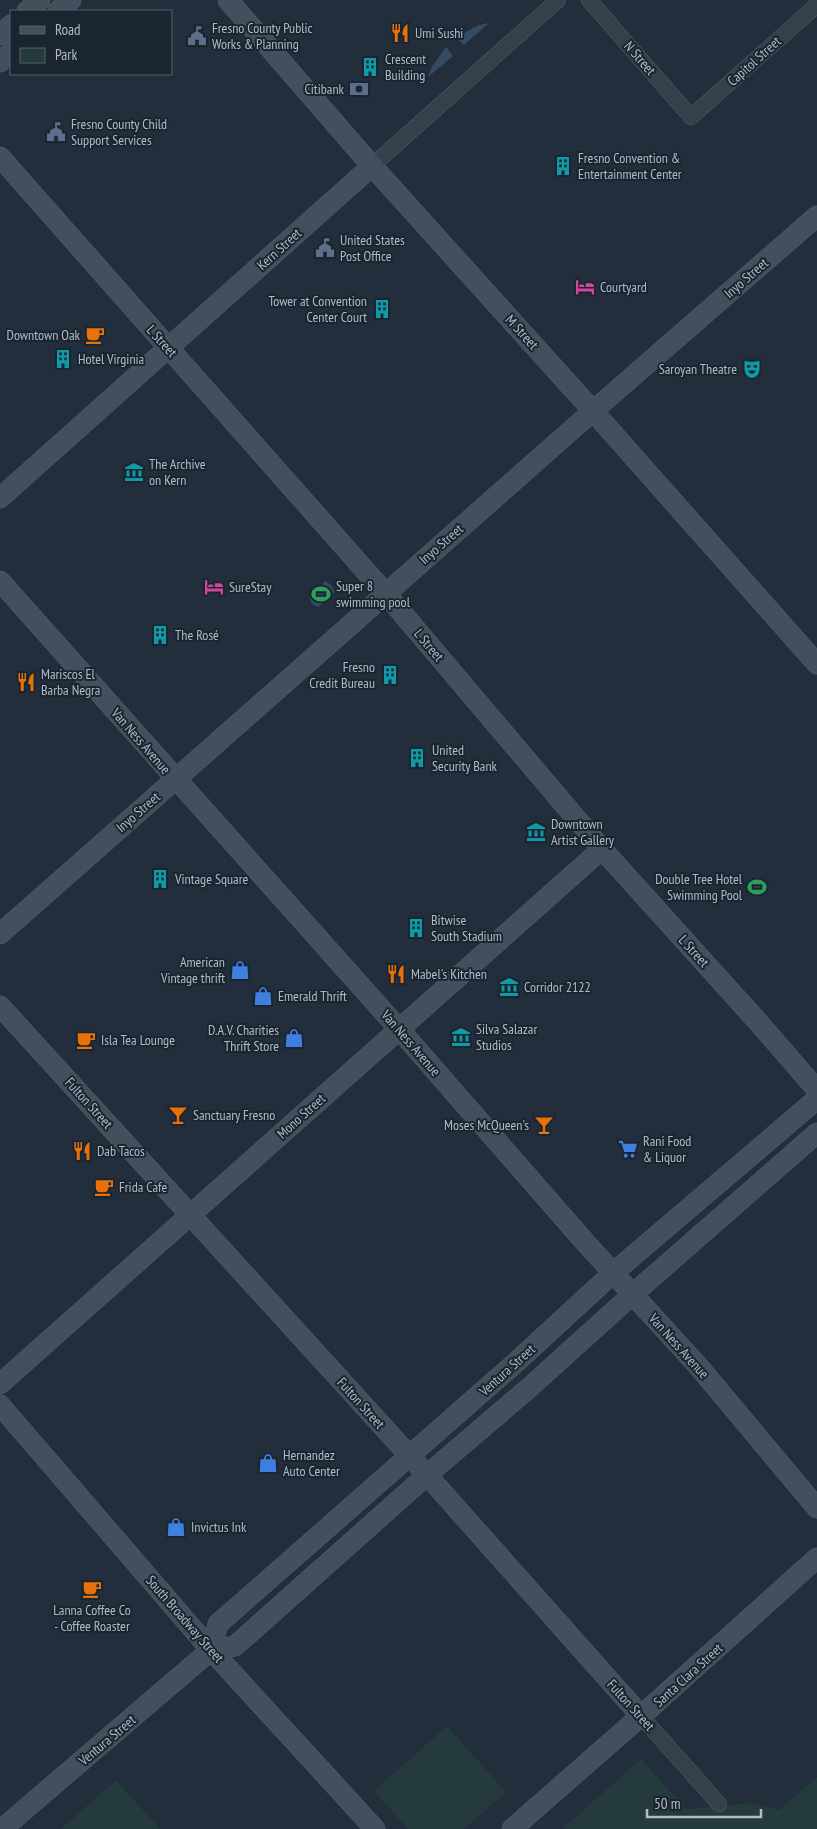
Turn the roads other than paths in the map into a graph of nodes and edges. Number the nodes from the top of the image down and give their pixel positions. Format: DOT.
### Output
graph roads {
  1 [pos="40,0"];
  2 [pos="71,0"];
  3 [pos="228,0"];
  4 [pos="558,0"];
  5 [pos="590,0"];
  6 [pos="817,5"];
  7 [pos="28,10"];
  8 [pos="59,10"];
  9 [pos="10,26"];
  10 [pos="0,36"];
  11 [pos="10,53"];
  12 [pos="0,62"];
  13 [pos="691,117"];
  14 [pos="0,157"];
  15 [pos="372,166"];
  16 [pos="817,216"];
  17 [pos="168,348"];
  18 [pos="593,411"];
  19 [pos="0,498"];
  20 [pos="0,581"];
  21 [pos="386,594"];
  22 [pos="817,664"];
  23 [pos="176,780"];
  24 [pos="602,849"];
  25 [pos="0,934"];
  26 [pos="0,1006"];
  27 [pos="399,1030"];
  28 [pos="817,1090"];
  29 [pos="817,1099"];
  30 [pos="817,1133"];
  31 [pos="191,1214"];
  32 [pos="613,1273"];
  33 [pos="633,1294"];
  34 [pos="0,1384"];
  35 [pos="0,1405"];
  36 [pos="408,1455"];
  37 [pos="427,1474"];
  38 [pos="817,1508"];
  39 [pos="817,1558"];
  40 [pos="211,1650"];
  41 [pos="641,1716"];
  42 [pos="719,1804"];
  43 [pos="2,1829"];
  44 [pos="375,1829"];
  45 [pos="512,1829"];
  1 -- 7 [label="street"];
  2 -- 8 [label="street"];
  3 -- 15 [label="street, M Street"];
  4 -- 15 [label="street, Kern Street"];
  5 -- 13 [label="street, N Street"];
  6 -- 13 [label="street, Capitol Street"];
  9 -- 10 [label="street"];
  11 -- 12 [label="street"];
  14 -- 17 [label="street, L Street"];
  15 -- 17 [label="street, Kern Street"];
  15 -- 18 [label="street, M Street"];
  16 -- 18 [label="street, Inyo Street"];
  17 -- 19 [label="street, Kern Street"];
  17 -- 21 [label="street, L Street"];
  18 -- 21 [label="street, Inyo Street"];
  18 -- 22 [label="street, M Street"];
  20 -- 23 [label="street, Van Ness Avenue"];
  21 -- 23 [label="street, Inyo Street"];
  21 -- 24 [label="street, L Street"];
  23 -- 25 [label="street, Inyo Street"];
  23 -- 27 [label="street, Van Ness Avenue"];
  24 -- 27 [label="street, Mono Street"];
  24 -- 28 [label="street, L Street"];
  26 -- 31 [label="street, Fulton Street"];
  27 -- 31 [label="street, Mono Street"];
  27 -- 32 [label="street, Van Ness Avenue"];
  29 -- 32 [label="street, Ventura Street"];
  30 -- 33 [label="street, Ventura Street"];
  31 -- 34 [label="street, Mono Street"];
  31 -- 36 [label="street, Fulton Street"];
  32 -- 33 [label="street, Van Ness Avenue"];
  32 -- 36 [label="street, Ventura Street"];
  33 -- 37 [label="street, Ventura Street"];
  33 -- 38 [label="street, Van Ness Avenue"];
  35 -- 40 [label="street, South Broadway Street"];
  36 -- 37 [label="street, Fulton Street"];
  36 -- 40 [label="street, Ventura Street"];
  37 -- 40 [label="street, Ventura Street"];
  37 -- 41 [label="street, Fulton Street"];
  39 -- 41 [label="street, Santa Clara Street"];
  40 -- 43 [label="street, Ventura Street"];
  40 -- 44 [label="street, South Broadway Street"];
  41 -- 42 [label="street, Fulton Street"];
  41 -- 45 [label="street, Santa Clara Street"];
}
